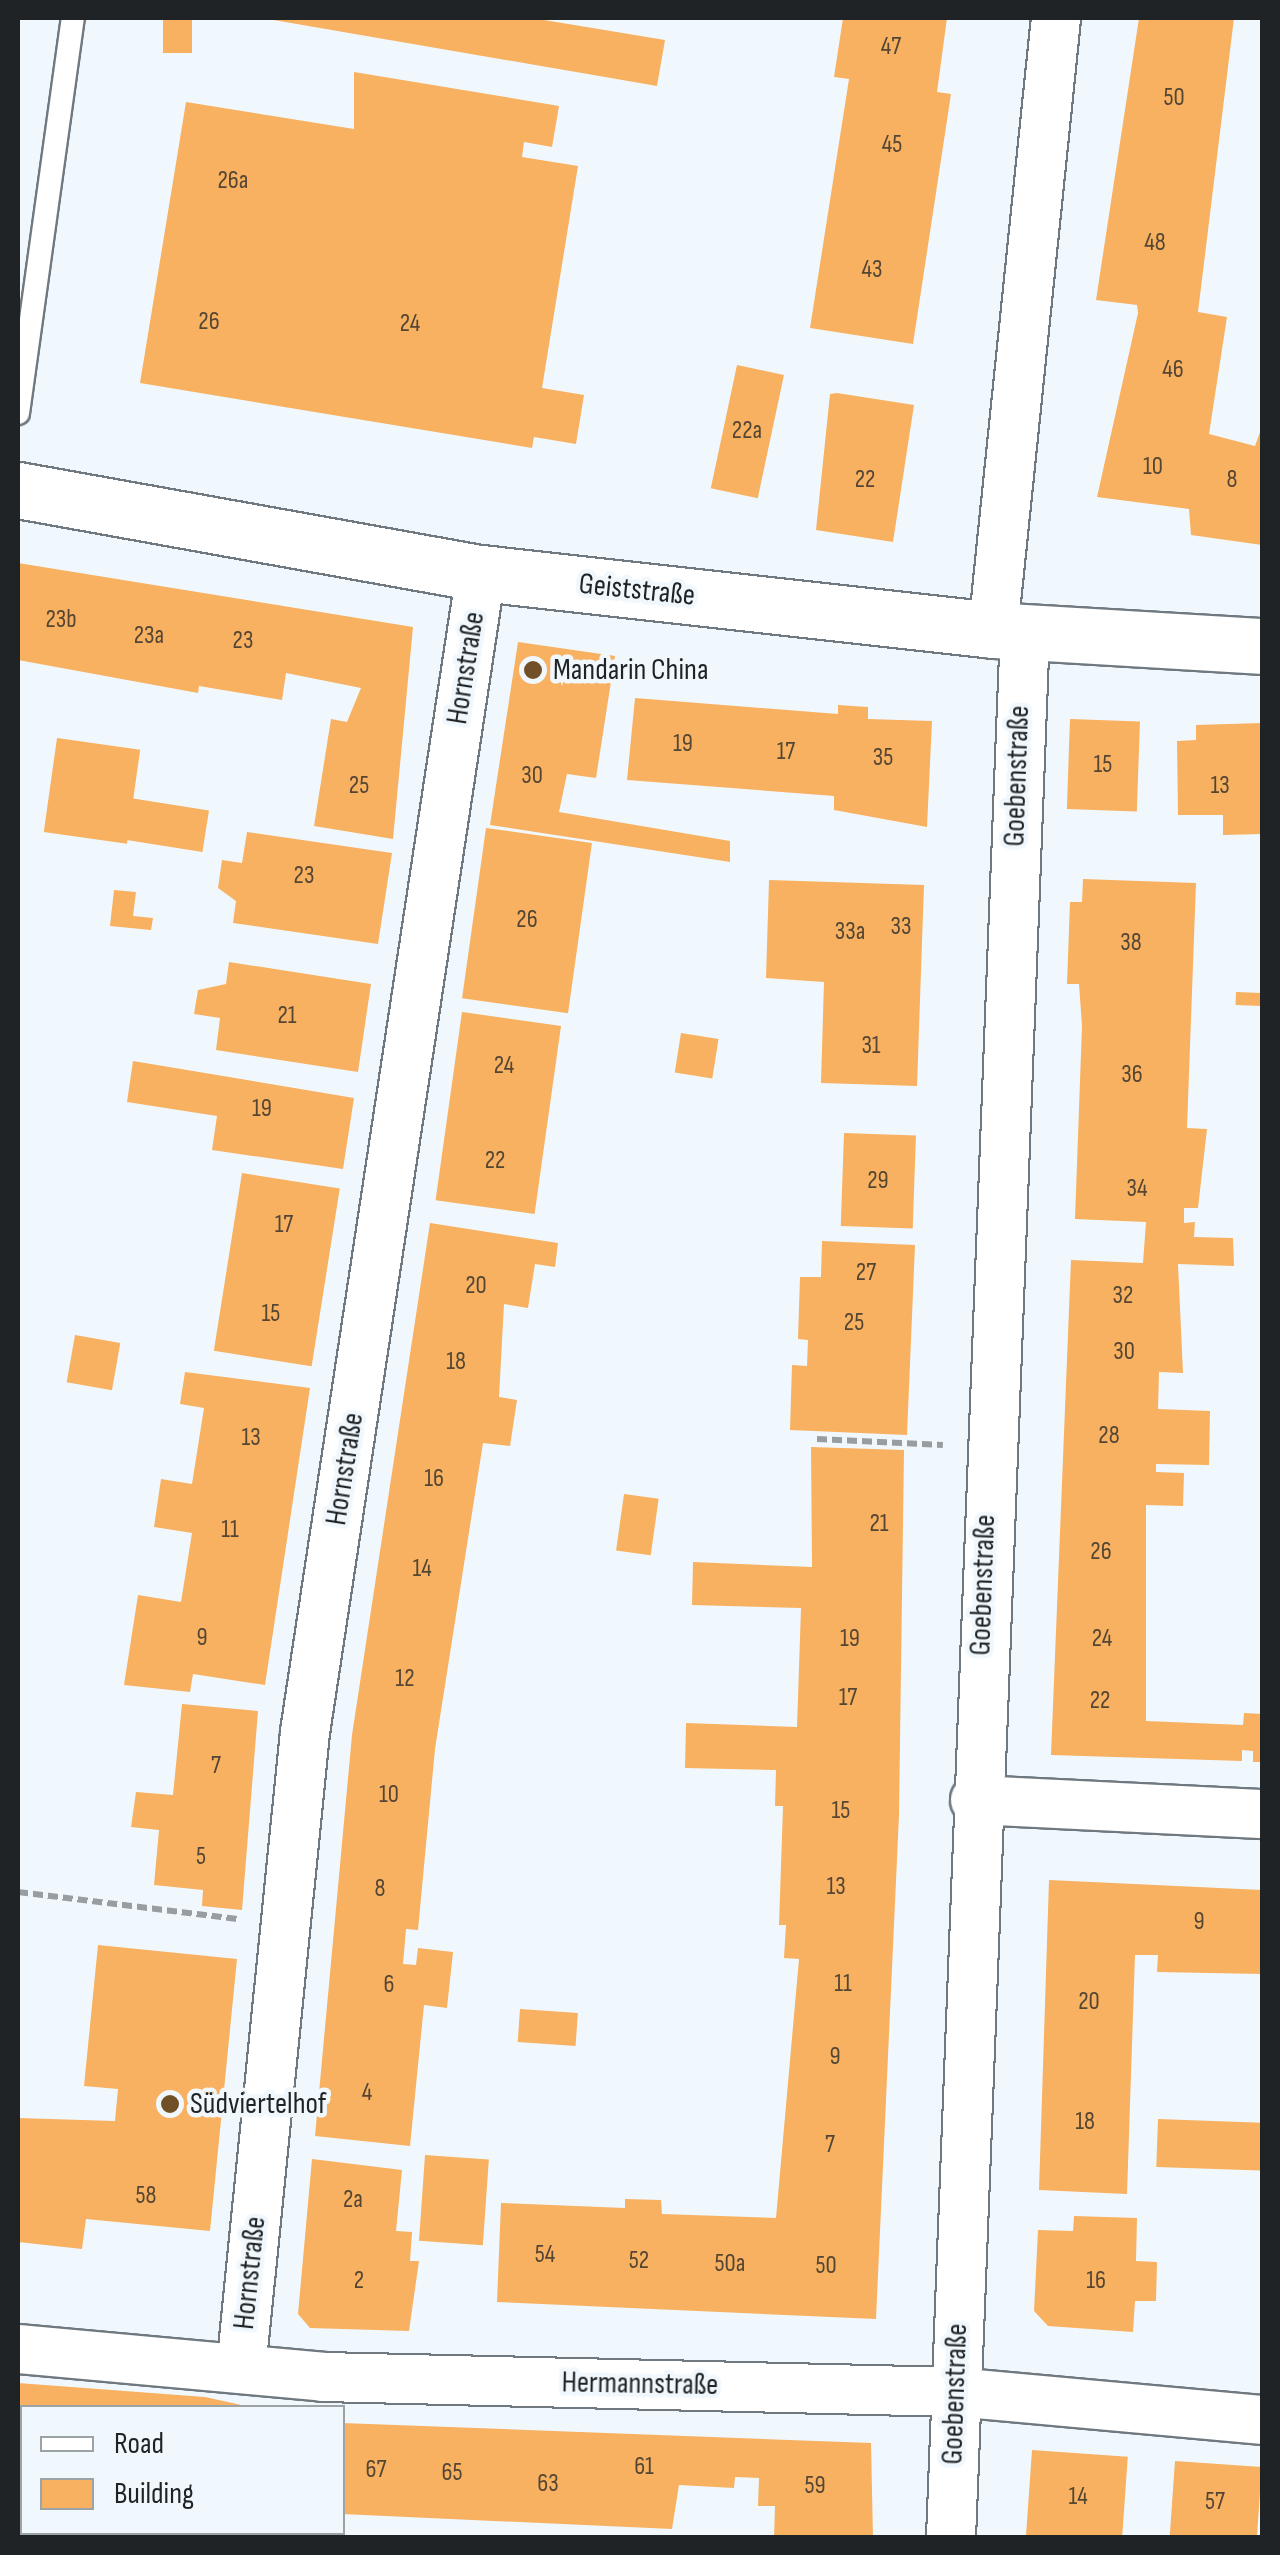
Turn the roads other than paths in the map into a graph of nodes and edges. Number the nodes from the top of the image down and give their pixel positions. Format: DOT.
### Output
graph roads {
  1 [pos="73,18"];
  2 [pos="1056,18"];
  3 [pos="18,412"];
  4 [pos="18,490"];
  5 [pos="481,572"];
  6 [pos="1009,631"];
  7 [pos="1262,646"];
  8 [pos="975,1800"];
  9 [pos="1262,1814"];
  10 [pos="18,2349"];
  11 [pos="240,2369"];
  12 [pos="955,2392"];
  13 [pos="1262,2420"];
  14 [pos="952,2538"];
  1 -- 3 [label="lane"];
  2 -- 6 [label="street, Goebenstraße"];
  4 -- 5 [label="street, Geiststraße"];
  5 -- 6 [label="street, Geiststraße"];
  5 -- 11 [label="street, Hornstraße"];
  6 -- 7 [label="street, Geiststraße"];
  6 -- 8 [label="street, Goebenstraße"];
  8 -- 9 [label="street"];
  8 -- 12 [label="street, Goebenstraße"];
  10 -- 11 [label="street, Hermannstraße"];
  11 -- 12 [label="street, Hermannstraße"];
  12 -- 13 [label="street, Hermannstraße"];
  12 -- 14 [label="street, Goebenstraße"];
}
